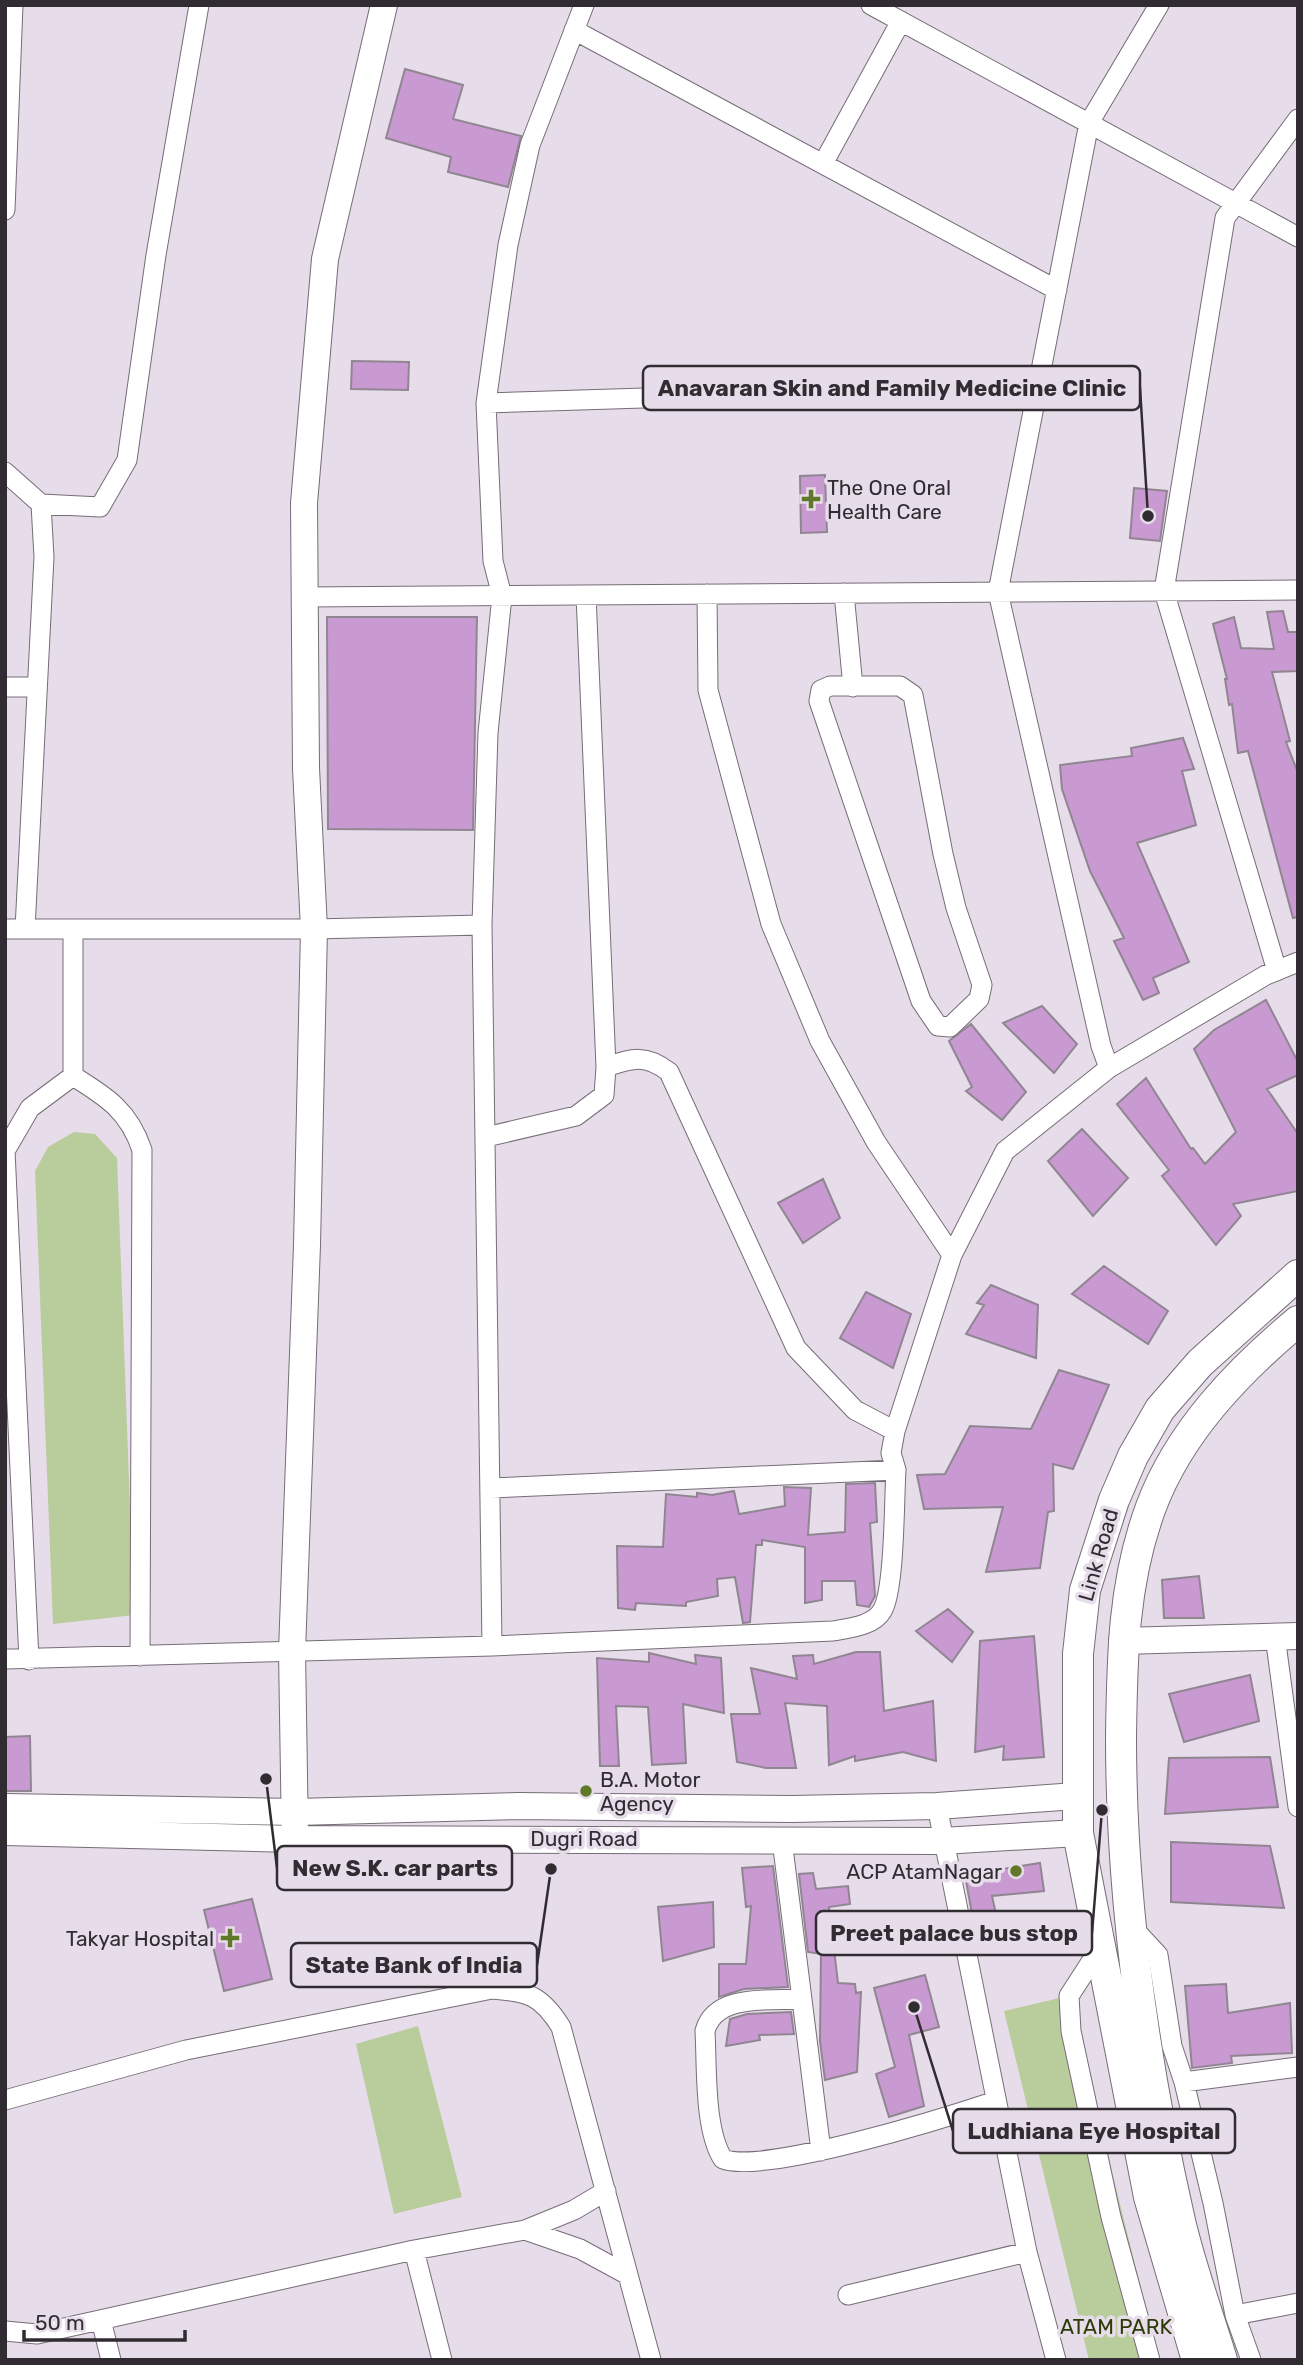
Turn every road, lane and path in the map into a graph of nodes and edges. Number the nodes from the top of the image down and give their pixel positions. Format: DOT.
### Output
graph roads {
  1 [pos="13,5"];
  2 [pos="200,5"];
  3 [pos="384,5"];
  4 [pos="584,5"];
  5 [pos="871,5"];
  6 [pos="1159,5"];
  7 [pos="901,21"];
  8 [pos="574,30"];
  9 [pos="1298,119"];
  10 [pos="1089,123"];
  11 [pos="824,162"];
  12 [pos="1236,203"];
  13 [pos="5,210"];
  14 [pos="1298,237"];
  15 [pos="1057,290"];
  16 [pos="1036,396"];
  17 [pos="486,403"];
  18 [pos="5,472"];
  19 [pos="41,504"];
  20 [pos="1298,590"];
  21 [pos="1164,591"];
  22 [pos="998,592"];
  23 [pos="844,593"];
  24 [pos="707,594"];
  25 [pos="586,595"];
  26 [pos="502,596"];
  27 [pos="303,597"];
  28 [pos="5,687"];
  29 [pos="35,687"];
  30 [pos="853,687"];
  31 [pos="482,925"];
  32 [pos="15,929"];
  33 [pos="73,929"];
  34 [pos="314,929"];
  35 [pos="1298,962"];
  36 [pos="1277,971"];
  37 [pos="606,1067"];
  38 [pos="1110,1068"];
  39 [pos="73,1076"];
  40 [pos="486,1137"];
  41 [pos="952,1255"];
  42 [pos="1298,1275"];
  43 [pos="1298,1321"];
  44 [pos="895,1430"];
  45 [pos="896,1470"];
  46 [pos="491,1488"];
  47 [pos="1287,1636"];
  48 [pos="1122,1641"];
  49 [pos="492,1646"];
  50 [pos="292,1651"];
  51 [pos="140,1656"];
  52 [pos="5,1659"];
  53 [pos="29,1660"];
  54 [pos="1076,1796"];
  55 [pos="937,1806"];
  56 [pos="5,1807"];
  57 [pos="1298,1807"];
  58 [pos="296,1812"];
  59 [pos="5,1832"];
  60 [pos="1078,1833"];
  61 [pos="295,1839"];
  62 [pos="782,1840"];
  63 [pos="942,1841"];
  64 [pos="1131,1926"];
  65 [pos="1102,1945"];
  66 [pos="802,1999"];
  67 [pos="1298,2067"];
  68 [pos="1184,2082"];
  69 [pos="5,2100"];
  70 [pos="996,2101"];
  71 [pos="821,2151"];
  72 [pos="606,2191"];
  73 [pos="525,2230"];
  74 [pos="414,2250"];
  75 [pos="1027,2252"];
  76 [pos="628,2276"];
  77 [pos="848,2295"];
  78 [pos="1298,2303"];
  79 [pos="1235,2315"];
  80 [pos="101,2320"];
  81 [pos="5,2331"];
  82 [pos="111,2360"];
  83 [pos="442,2360"];
  84 [pos="651,2360"];
  85 [pos="1056,2360"];
  86 [pos="1150,2360"];
  87 [pos="1196,2360"];
  88 [pos="1222,2360"];
  89 [pos="1251,2360"];
  1 -- 13 [label="street"];
  2 -- 19 [label="street"];
  3 -- 27 [label="street"];
  4 -- 8 [label="street"];
  5 -- 7 [label="street"];
  6 -- 10 [label="street"];
  7 -- 10 [label="street"];
  7 -- 11 [label="street"];
  8 -- 11 [label="street"];
  8 -- 17 [label="street"];
  9 -- 12 [label="street"];
  10 -- 12 [label="street"];
  10 -- 15 [label="street"];
  11 -- 15 [label="street"];
  12 -- 14 [label="street"];
  12 -- 21 [label="street"];
  15 -- 16 [label="street"];
  16 -- 17 [label="street"];
  16 -- 22 [label="street"];
  17 -- 26 [label="street"];
  18 -- 19 [label="street"];
  19 -- 29 [label="street"];
  20 -- 21 [label="street"];
  21 -- 22 [label="street"];
  21 -- 36 [label="street"];
  22 -- 23 [label="street"];
  22 -- 38 [label="street"];
  23 -- 24 [label="street"];
  23 -- 30 [label="street"];
  24 -- 25 [label="street"];
  24 -- 41 [label="street"];
  25 -- 26 [label="street"];
  25 -- 37 [label="street"];
  26 -- 27 [label="street"];
  26 -- 31 [label="street"];
  27 -- 34 [label="street"];
  28 -- 29 [label="street"];
  29 -- 32 [label="street"];
  30 -- 30 [label="street"];
  31 -- 34 [label="street"];
  31 -- 40 [label="street"];
  32 -- 33 [label="street"];
  33 -- 34 [label="street"];
  33 -- 39 [label="street"];
  34 -- 50 [label="street"];
  35 -- 36 [label="street"];
  36 -- 38 [label="street"];
  37 -- 40 [label="street"];
  37 -- 44 [label="street"];
  38 -- 41 [label="street"];
  39 -- 51 [label="street"];
  39 -- 53 [label="street"];
  40 -- 46 [label="street"];
  41 -- 44 [label="street"];
  42 -- 54 [label="main road, Link Road"];
  43 -- 48 [label="main road, Link Road"];
  44 -- 45 [label="street"];
  45 -- 46 [label="street"];
  45 -- 49 [label="street"];
  46 -- 49 [label="street"];
  47 -- 48 [label="street"];
  47 -- 57 [label="street"];
  48 -- 64 [label="main road, Link Road"];
  49 -- 50 [label="street"];
  50 -- 51 [label="street"];
  50 -- 58 [label="street"];
  51 -- 53 [label="street"];
  52 -- 53 [label="street"];
  54 -- 55 [label="street, Dugri Road"];
  54 -- 60 [label="main road, Link Road"];
  55 -- 58 [label="street, Dugri Road"];
  55 -- 63 [label="street"];
  56 -- 58 [label="street, Dugri Road"];
  58 -- 61 [label="street"];
  59 -- 61 [label="street, Dugri Road"];
  60 -- 63 [label="street, Dugri Road"];
  60 -- 65 [label="main road, Link Road"];
  61 -- 62 [label="street, Dugri Road"];
  62 -- 63 [label="street, Dugri Road"];
  62 -- 66 [label="street"];
  63 -- 70 [label="street"];
  64 -- 68 [label="street"];
  64 -- 88 [label="main road, Link Road"];
  65 -- 86 [label="street"];
  65 -- 87 [label="main road, Link Road"];
  66 -- 71 [label="street"];
  66 -- 71 [label="street"];
  67 -- 68 [label="street"];
  68 -- 79 [label="street"];
  69 -- 72 [label="street"];
  70 -- 71 [label="street"];
  70 -- 75 [label="street"];
  72 -- 73 [label="street"];
  72 -- 76 [label="street"];
  73 -- 74 [label="street"];
  73 -- 76 [label="street"];
  74 -- 80 [label="street"];
  74 -- 83 [label="street"];
  75 -- 77 [label="street"];
  75 -- 85 [label="street"];
  76 -- 84 [label="street"];
  78 -- 79 [label="street"];
  79 -- 89 [label="street"];
  80 -- 81 [label="street"];
  80 -- 82 [label="street"];
}
